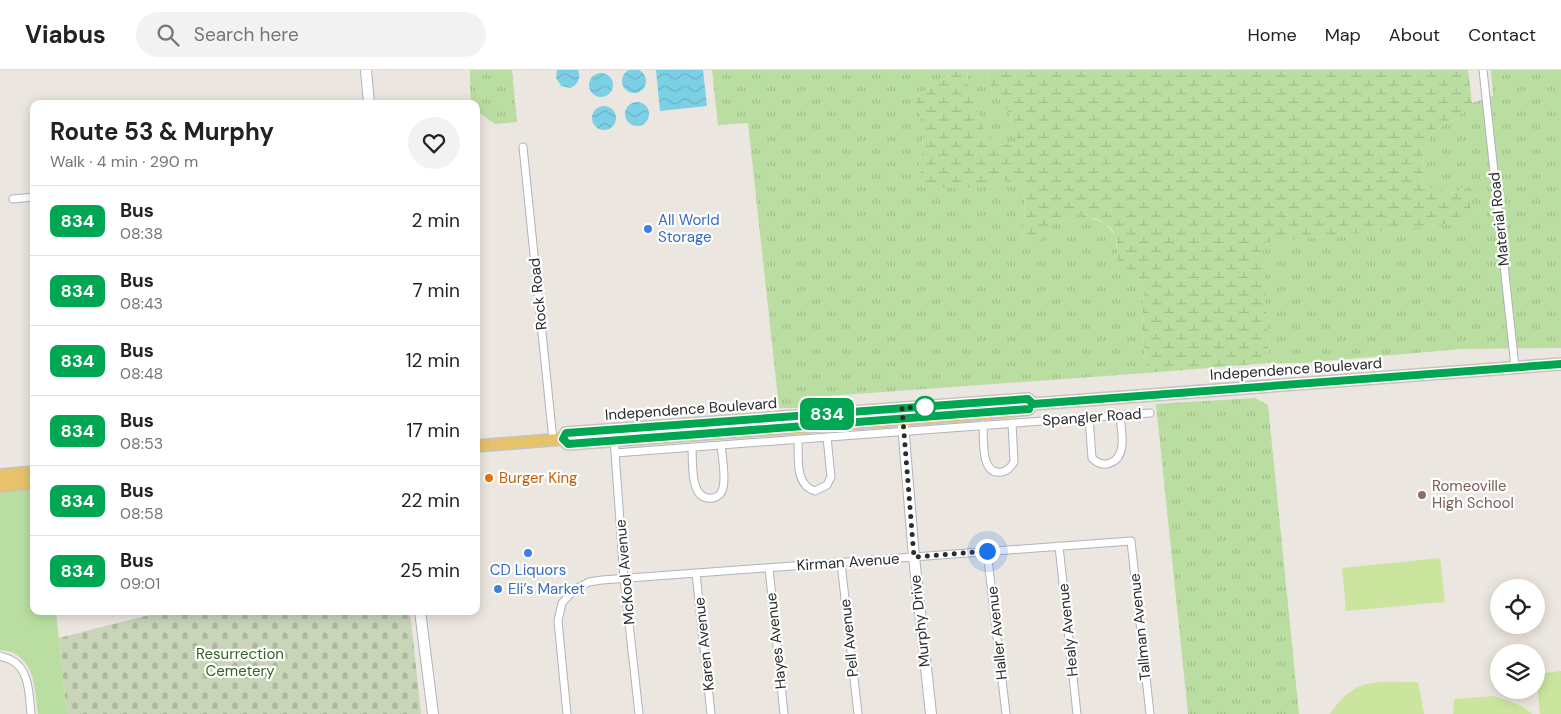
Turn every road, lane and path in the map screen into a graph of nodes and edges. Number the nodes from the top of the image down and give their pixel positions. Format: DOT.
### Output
graph roads {
  1 [pos="366,70"];
  2 [pos="1483,70"];
  3 [pos="370,100"];
  4 [pos="523,147"];
  5 [pos="30,197"];
  6 [pos="13,199"];
  7 [pos="1561,364"];
  8 [pos="1515,367"];
  9 [pos="1150,413"];
  10 [pos="903,414"];
  11 [pos="1120,415"];
  12 [pos="1089,418"];
  13 [pos="1012,423"];
  14 [pos="983,425"];
  15 [pos="904,432"];
  16 [pos="614,435"];
  17 [pos="827,437"];
  18 [pos="798,439"];
  19 [pos="558,440"];
  20 [pos="721,445"];
  21 [pos="480,446"];
  22 [pos="692,447"];
  23 [pos="615,453"];
  24 [pos="30,472"];
  25 [pos="0,475"];
  26 [pos="30,483"];
  27 [pos="0,486"];
  28 [pos="1131,541"];
  29 [pos="1059,546"];
  30 [pos="987,551"];
  31 [pos="914,557"];
  32 [pos="841,562"];
  33 [pos="769,568"];
  34 [pos="696,573"];
  35 [pos="624,578"];
  36 [pos="421,615"];
  37 [pos="0,656"];
  38 [pos="31,714"];
  39 [pos="433,714"];
  40 [pos="567,714"];
  41 [pos="639,714"];
  42 [pos="711,714"];
  43 [pos="784,714"];
  44 [pos="858,714"];
  45 [pos="931,714"];
  46 [pos="1006,714"];
  47 [pos="1077,714"];
  48 [pos="1150,714"];
  1 -- 3 [label="street"];
  2 -- 8 [label="street, Material Road"];
  4 -- 19 [label="street, Rock Road"];
  5 -- 6 [label="street"];
  7 -- 8 [label="main road, Independence Boulevard"];
  8 -- 10 [label="main road, Independence Boulevard"];
  9 -- 11 [label="street, Spangler Road"];
  10 -- 15 [label="street, Murphy Drive"];
  10 -- 16 [label="main road, Independence Boulevard"];
  11 -- 12 [label="street, Spangler Road"];
  11 -- 12 [label="street"];
  12 -- 13 [label="street, Spangler Road"];
  13 -- 14 [label="street, Spangler Road"];
  13 -- 14 [label="street"];
  14 -- 15 [label="street, Spangler Road"];
  15 -- 17 [label="street, Spangler Road"];
  15 -- 31 [label="street, Murphy Drive"];
  16 -- 19 [label="main road, Independence Boulevard"];
  16 -- 23 [label="street, McKool Avenue"];
  17 -- 18 [label="street, Spangler Road"];
  17 -- 18 [label="street"];
  18 -- 20 [label="street, Spangler Road"];
  19 -- 21 [label="main road, Independence Boulevard"];
  20 -- 22 [label="street, Spangler Road"];
  20 -- 22 [label="street"];
  22 -- 23 [label="street, Spangler Road"];
  23 -- 35 [label="street, McKool Avenue"];
  24 -- 25 [label="main road"];
  26 -- 27 [label="main road"];
  28 -- 29 [label="street, Kirman Avenue"];
  28 -- 48 [label="street, Tallman Avenue"];
  29 -- 30 [label="street, Kirman Avenue"];
  29 -- 47 [label="street, Healy Avenue"];
  30 -- 31 [label="street, Kirman Avenue"];
  30 -- 46 [label="street, Haller Avenue"];
  31 -- 32 [label="street, Kirman Avenue"];
  31 -- 45 [label="street, Murphy Drive"];
  32 -- 33 [label="street, Kirman Avenue"];
  32 -- 44 [label="street, Pell Avenue"];
  33 -- 34 [label="street, Kirman Avenue"];
  33 -- 43 [label="street, Hayes Avenue"];
  34 -- 35 [label="street, Kirman Avenue"];
  34 -- 42 [label="street, Karen Avenue"];
  35 -- 40 [label="street, Kirman Avenue"];
  35 -- 41 [label="street, McKool Avenue"];
  36 -- 39 [label="street"];
  37 -- 38 [label="street"];
}
